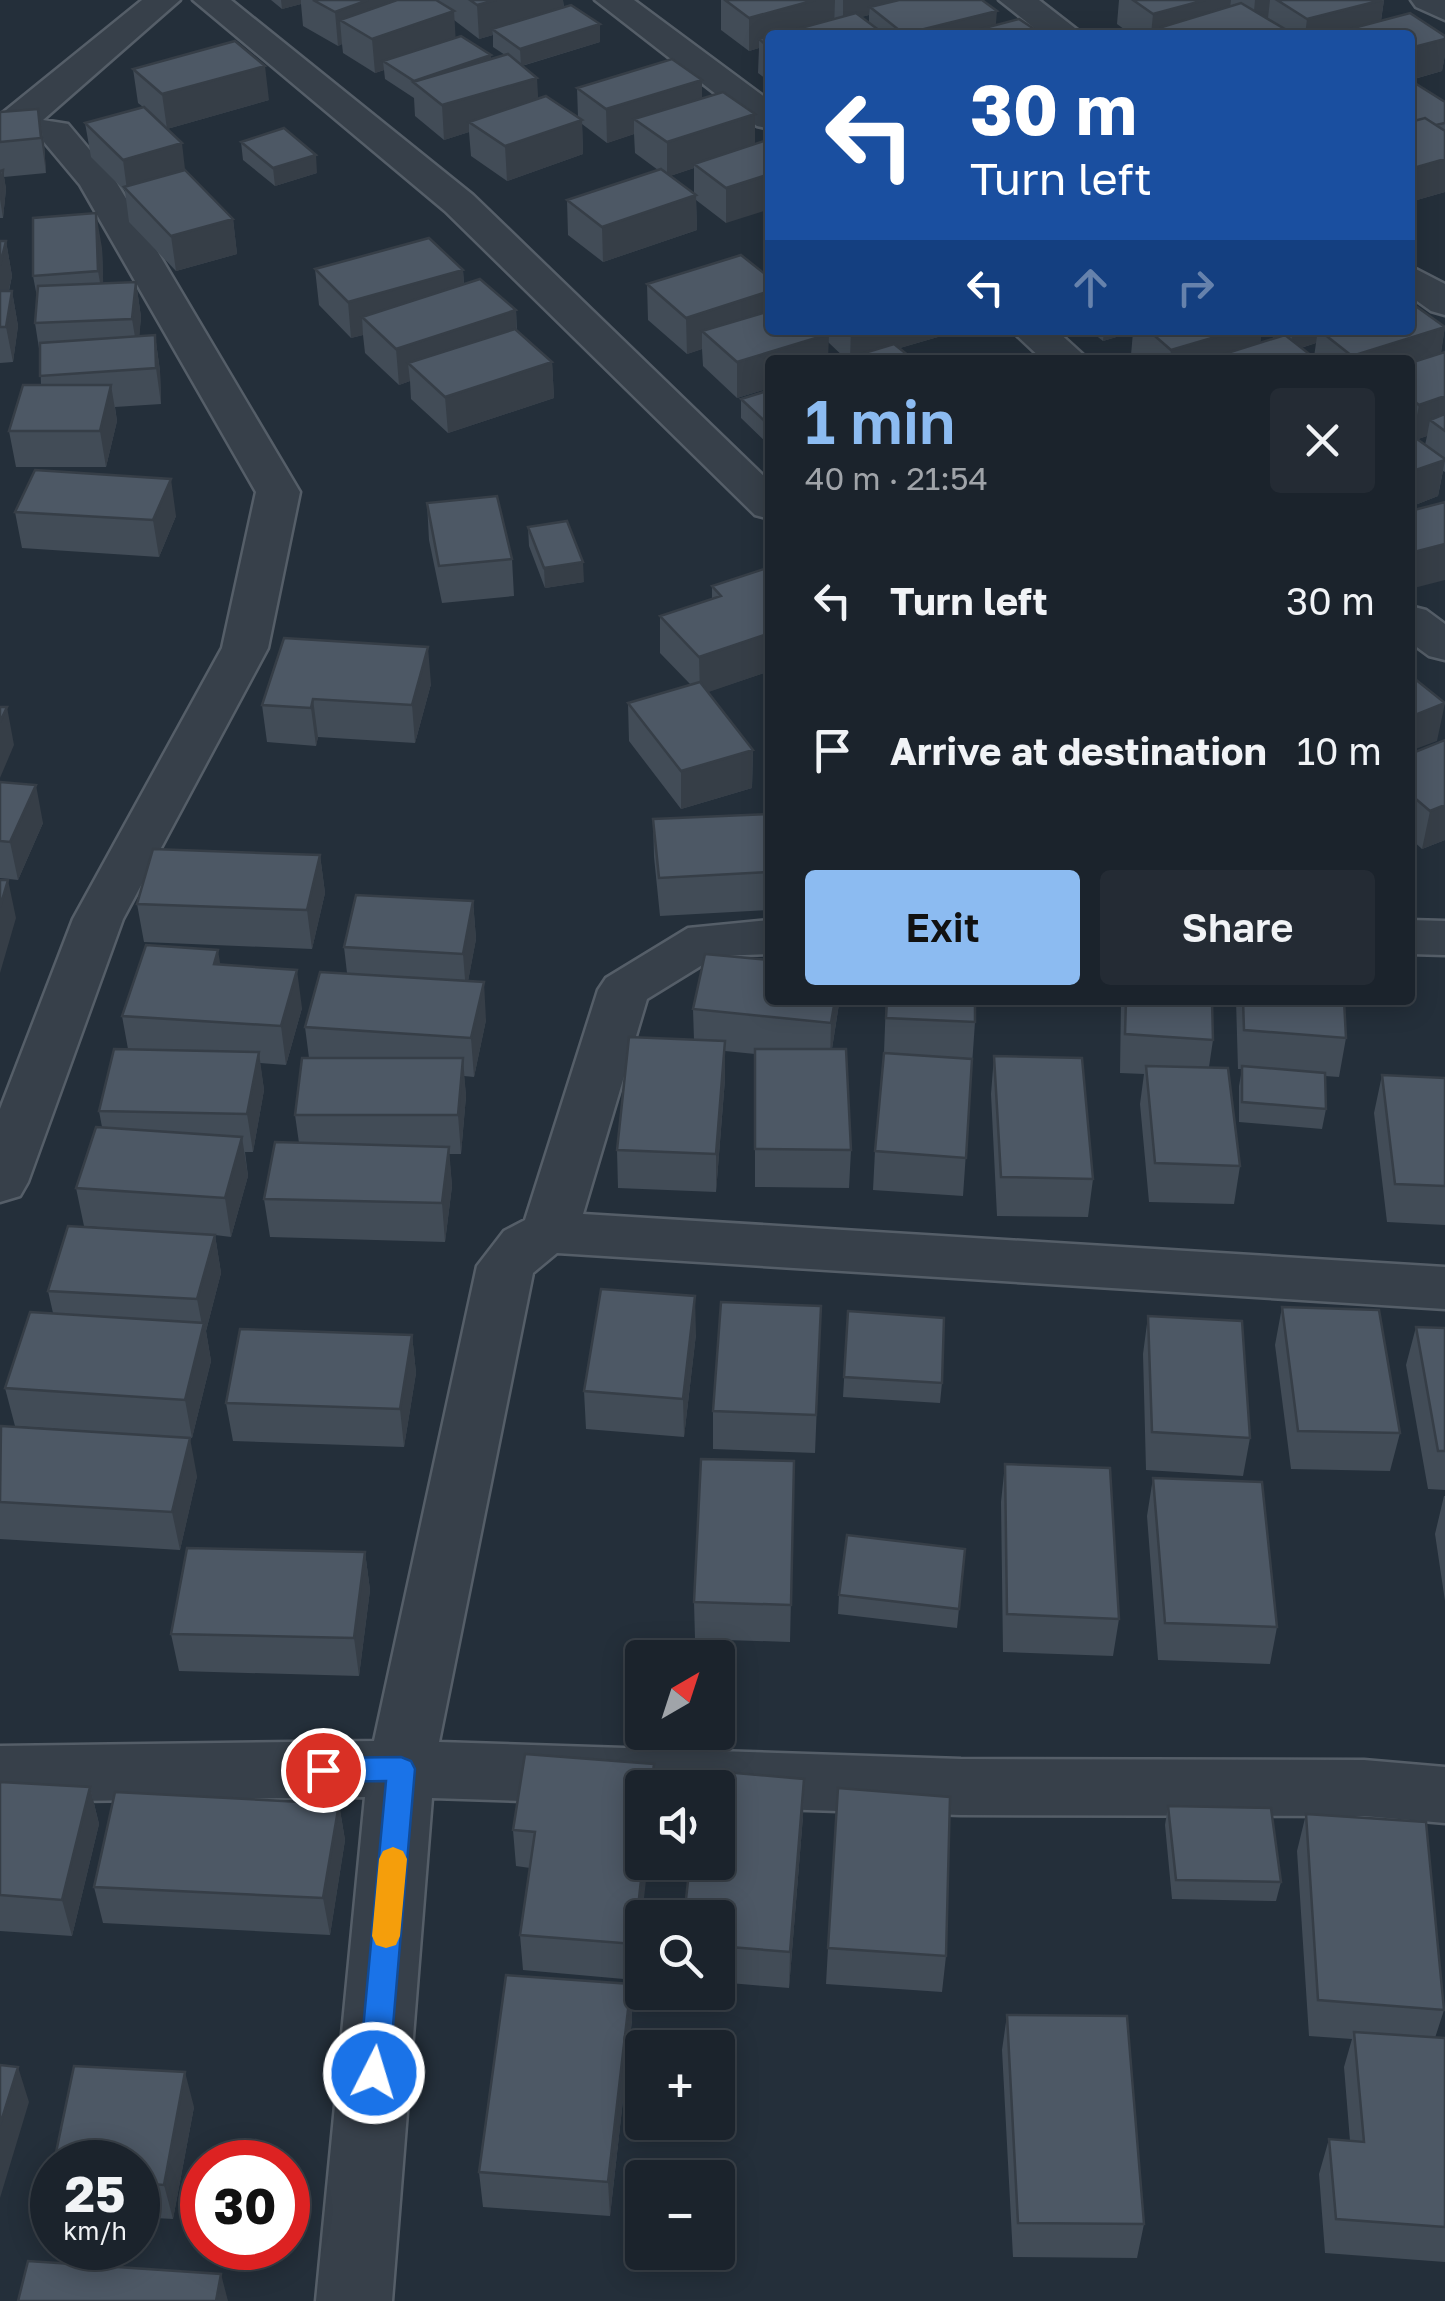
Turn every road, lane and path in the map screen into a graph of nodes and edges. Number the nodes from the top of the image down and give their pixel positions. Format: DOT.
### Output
graph roads {
  1 [pos="163,0"];
  2 [pos="210,0"];
  3 [pos="612,0"];
  4 [pos="1016,0"];
  5 [pos="1428,0"];
  6 [pos="1445,10"];
  7 [pos="1059,30"];
  8 [pos="765,114"];
  9 [pos="8,125"];
  10 [pos="1415,281"];
  11 [pos="1445,302"];
  12 [pos="1037,335"];
  13 [pos="1062,355"];
  14 [pos="765,501"];
  15 [pos="1415,624"];
  16 [pos="1445,646"];
  17 [pos="765,937"];
  18 [pos="1415,937"];
  19 [pos="1445,938"];
  20 [pos="0,1182"];
  21 [pos="549,1232"];
  22 [pos="1445,1288"];
  23 [pos="401,1769"];
  24 [pos="0,1774"];
  25 [pos="1445,1795"];
  26 [pos="354,2301"];
  1 -- 9 [label="street"];
  2 -- 14 [label="street"];
  3 -- 8 [label="street"];
  4 -- 7 [label="street"];
  5 -- 6 [label="street"];
  9 -- 20 [label="street"];
  10 -- 11 [label="street"];
  12 -- 13 [label="street"];
  15 -- 16 [label="street"];
  17 -- 21 [label="street"];
  18 -- 19 [label="street"];
  21 -- 22 [label="street"];
  21 -- 23 [label="street"];
  23 -- 24 [label="street"];
  23 -- 25 [label="street"];
  23 -- 26 [label="street"];
}
